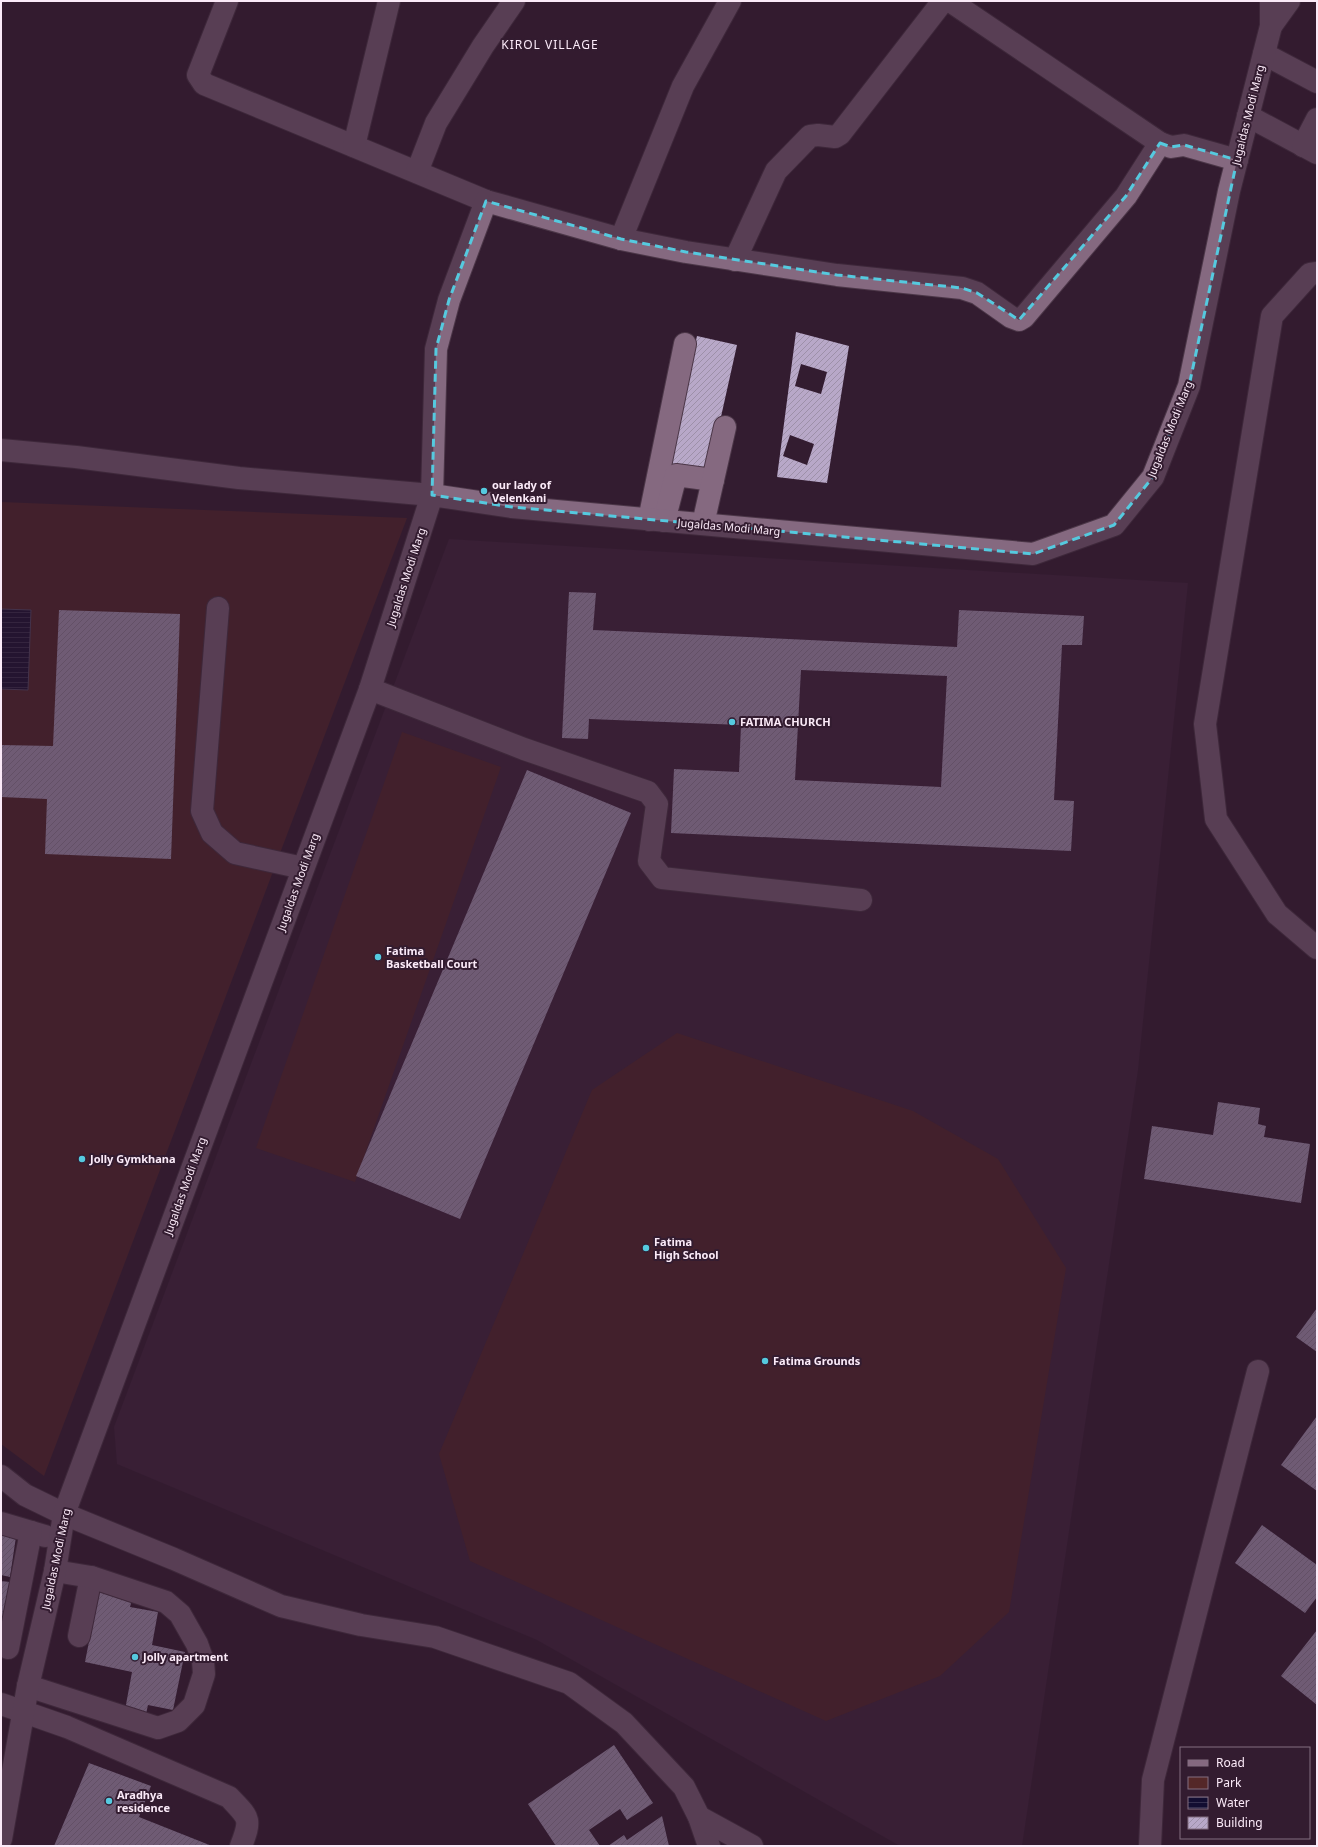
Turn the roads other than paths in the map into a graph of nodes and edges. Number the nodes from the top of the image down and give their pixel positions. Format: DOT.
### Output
graph roads {
  1 [pos="227,1"];
  2 [pos="389,1"];
  3 [pos="514,1"];
  4 [pos="730,1"];
  5 [pos="943,1"];
  6 [pos="950,1"];
  7 [pos="1271,1"];
  8 [pos="1288,1"];
  9 [pos="1271,26"];
  10 [pos="1264,54"];
  11 [pos="1317,82"];
  12 [pos="1248,116"];
  13 [pos="1317,119"];
  14 [pos="1160,143"];
  15 [pos="354,146"];
  16 [pos="1310,149"];
  17 [pos="1237,160"];
  18 [pos="417,172"];
  19 [pos="486,201"];
  20 [pos="621,239"];
  21 [pos="735,260"];
  22 [pos="1317,273"];
  23 [pos="686,344"];
  24 [pos="726,427"];
  25 [pos="1,450"];
  26 [pos="713,480"];
  27 [pos="432,495"];
  28 [pos="657,520"];
  29 [pos="703,524"];
  30 [pos="218,608"];
  31 [pos="370,689"];
  32 [pos="303,868"];
  33 [pos="861,900"];
  34 [pos="1317,948"];
  35 [pos="1258,1371"];
  36 [pos="1,1476"];
  37 [pos="64,1514"];
  38 [pos="1,1523"];
  39 [pos="31,1532"];
  40 [pos="60,1540"];
  41 [pos="55,1571"];
  42 [pos="91,1577"];
  43 [pos="79,1636"];
  44 [pos="4,1648"];
  45 [pos="36,1653"];
  46 [pos="28,1686"];
  47 [pos="1,1704"];
  48 [pos="23,1712"];
  49 [pos="699,1818"];
  50 [pos="1,1839"];
  51 [pos="240,1846"];
  52 [pos="709,1846"];
  53 [pos="752,1846"];
  54 [pos="1150,1846"];
  1 -- 15 [label="street"];
  2 -- 15 [label="street"];
  3 -- 18 [label="street"];
  4 -- 20 [label="street"];
  5 -- 21 [label="street"];
  6 -- 14 [label="street"];
  7 -- 9 [label="street, Jugaldas Modi Marg"];
  8 -- 9 [label="street"];
  9 -- 10 [label="street, Jugaldas Modi Marg"];
  10 -- 11 [label="street"];
  10 -- 12 [label="street, Jugaldas Modi Marg"];
  12 -- 16 [label="street"];
  12 -- 17 [label="street, Jugaldas Modi Marg"];
  13 -- 16 [label="street"];
  14 -- 17 [label="street"];
  14 -- 21 [label="street"];
  15 -- 18 [label="street"];
  17 -- 29 [label="street, Jugaldas Modi Marg"];
  18 -- 19 [label="street"];
  19 -- 20 [label="street"];
  19 -- 27 [label="street"];
  20 -- 21 [label="street"];
  22 -- 34 [label="street"];
  23 -- 28 [label="street"];
  24 -- 26 [label="street"];
  25 -- 27 [label="street"];
  26 -- 28 [label="street"];
  26 -- 29 [label="street"];
  27 -- 28 [label="street, Jugaldas Modi Marg"];
  27 -- 31 [label="street, Jugaldas Modi Marg"];
  28 -- 29 [label="street, Jugaldas Modi Marg"];
  30 -- 32 [label="street"];
  31 -- 32 [label="street, Jugaldas Modi Marg"];
  31 -- 33 [label="street"];
  32 -- 37 [label="street, Jugaldas Modi Marg"];
  35 -- 54 [label="street"];
  36 -- 37 [label="street"];
  37 -- 40 [label="street, Jugaldas Modi Marg"];
  37 -- 49 [label="street"];
  38 -- 39 [label="street"];
  39 -- 40 [label="street"];
  39 -- 44 [label="street"];
  40 -- 41 [label="street, Jugaldas Modi Marg"];
  41 -- 42 [label="street"];
  41 -- 45 [label="street, Jugaldas Modi Marg"];
  42 -- 43 [label="street"];
  42 -- 46 [label="street"];
  44 -- 45 [label="street"];
  45 -- 46 [label="street, Jugaldas Modi Marg"];
  46 -- 48 [label="street, Jugaldas Modi Marg"];
  47 -- 48 [label="street"];
  48 -- 50 [label="street, Jugaldas Modi Marg"];
  48 -- 51 [label="street"];
  49 -- 52 [label="street"];
  49 -- 53 [label="street"];
}
